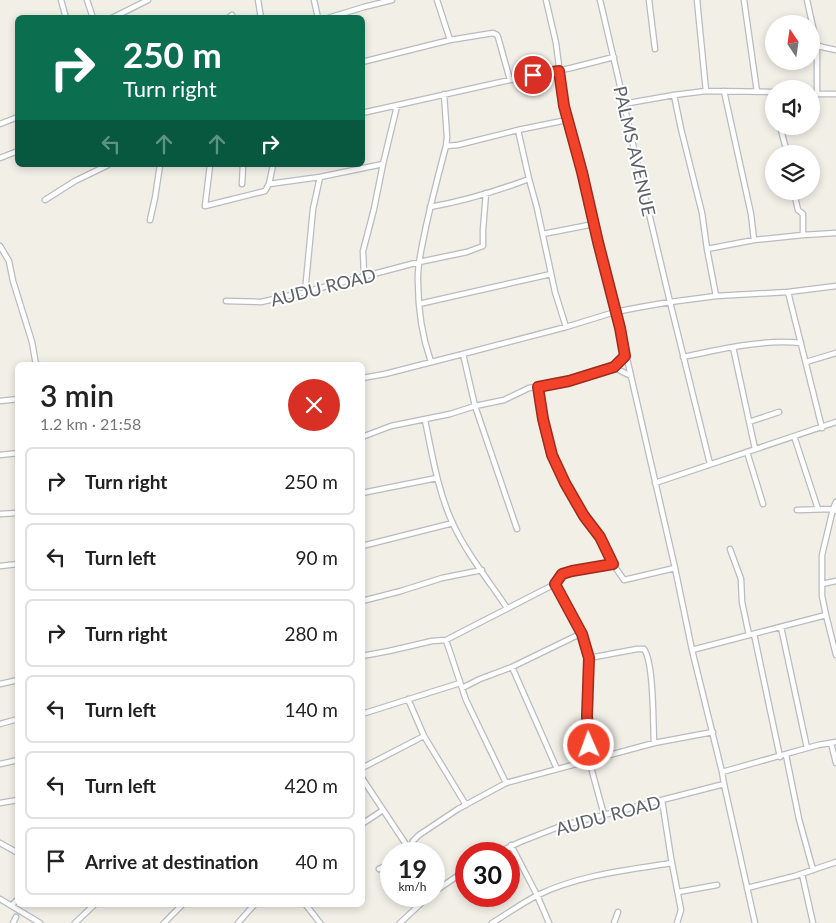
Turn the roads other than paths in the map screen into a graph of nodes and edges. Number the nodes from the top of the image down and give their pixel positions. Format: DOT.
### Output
graph roads {
  1 [pos="62,0"];
  2 [pos="87,0"];
  3 [pos="148,0"];
  4 [pos="258,0"];
  5 [pos="314,0"];
  6 [pos="392,0"];
  7 [pos="437,0"];
  8 [pos="546,0"];
  9 [pos="600,0"];
  10 [pos="649,0"];
  11 [pos="697,0"];
  12 [pos="744,0"];
  13 [pos="807,0"];
  14 [pos="65,15"];
  15 [pos="92,15"];
  16 [pos="118,15"];
  17 [pos="260,15"];
  18 [pos="317,15"];
  19 [pos="338,15"];
  20 [pos="810,15"];
  21 [pos="450,40"];
  22 [pos="820,47"];
  23 [pos="656,49"];
  24 [pos="836,50"];
  25 [pos="614,57"];
  26 [pos="365,61"];
  27 [pos="559,71"];
  28 [pos="510,80"];
  29 [pos="706,91"];
  30 [pos="724,91"];
  31 [pos="757,92"];
  32 [pos="765,92"];
  33 [pos="444,94"];
  34 [pos="820,94"];
  35 [pos="836,94"];
  36 [pos="674,95"];
  37 [pos="624,104"];
  38 [pos="397,106"];
  39 [pos="365,112"];
  40 [pos="15,117"];
  41 [pos="567,120"];
  42 [pos="0,124"];
  43 [pos="518,130"];
  44 [pos="782,135"];
  45 [pos="785,145"];
  46 [pos="446,146"];
  47 [pos="15,152"];
  48 [pos="0,158"];
  49 [pos="383,164"];
  50 [pos="104,167"];
  51 [pos="160,167"];
  52 [pos="210,167"];
  53 [pos="243,167"];
  54 [pos="273,167"];
  55 [pos="320,177"];
  56 [pos="529,179"];
  57 [pos="242,184"];
  58 [pos="269,184"];
  59 [pos="486,193"];
  60 [pos="45,200"];
  61 [pos="796,200"];
  62 [pos="430,207"];
  63 [pos="150,220"];
  64 [pos="594,224"];
  65 [pos="836,233"];
  66 [pos="543,234"];
  67 [pos="803,235"];
  68 [pos="754,240"];
  69 [pos="0,246"];
  70 [pos="707,249"];
  71 [pos="419,262"];
  72 [pos="551,274"];
  73 [pos="364,276"];
  74 [pos="836,286"];
  75 [pos="305,292"];
  76 [pos="788,292"];
  77 [pos="716,296"];
  78 [pos="226,301"];
  79 [pos="670,302"];
  80 [pos="419,304"];
  81 [pos="615,312"];
  82 [pos="566,327"];
  83 [pos="801,343"];
  84 [pos="733,347"];
  85 [pos="463,354"];
  86 [pos="836,354"];
  87 [pos="625,356"];
  88 [pos="683,357"];
  89 [pos="35,362"];
  90 [pos="431,362"];
  91 [pos="806,362"];
  92 [pos="614,367"];
  93 [pos="631,376"];
  94 [pos="365,377"];
  95 [pos="538,387"];
  96 [pos="15,399"];
  97 [pos="0,401"];
  98 [pos="475,406"];
  99 [pos="779,412"];
  100 [pos="425,420"];
  101 [pos="749,422"];
  102 [pos="836,422"];
  103 [pos="822,428"];
  104 [pos="365,436"];
  105 [pos="794,436"];
  106 [pos="755,449"];
  107 [pos="747,452"];
  108 [pos="15,453"];
  109 [pos="0,454"];
  110 [pos="710,464"];
  111 [pos="437,478"];
  112 [pos="656,483"];
  113 [pos="365,492"];
  114 [pos="836,502"];
  115 [pos="763,504"];
  116 [pos="818,509"];
  117 [pos="797,510"];
  118 [pos="834,510"];
  119 [pos="15,513"];
  120 [pos="0,514"];
  121 [pos="453,523"];
  122 [pos="517,529"];
  123 [pos="365,545"];
  124 [pos="730,549"];
  125 [pos="15,564"];
  126 [pos="613,564"];
  127 [pos="0,566"];
  128 [pos="675,568"];
  129 [pos="482,570"];
  130 [pos="836,581"];
  131 [pos="555,584"];
  132 [pos="822,584"];
  133 [pos="365,600"];
  134 [pos="507,608"];
  135 [pos="826,615"];
  136 [pos="781,627"];
  137 [pos="582,634"];
  138 [pos="751,634"];
  139 [pos="834,635"];
  140 [pos="446,640"];
  141 [pos="692,650"];
  142 [pos="365,655"];
  143 [pos="836,655"];
  144 [pos="589,658"];
  145 [pos="512,667"];
  146 [pos="15,681"];
  147 [pos="0,684"];
  148 [pos="461,686"];
  149 [pos="408,699"];
  150 [pos="365,713"];
  151 [pos="15,720"];
  152 [pos="0,724"];
  153 [pos="713,732"];
  154 [pos="424,736"];
  155 [pos="833,742"];
  156 [pos="654,744"];
  157 [pos="807,748"];
  158 [pos="786,755"];
  159 [pos="780,757"];
  160 [pos="589,760"];
  161 [pos="15,761"];
  162 [pos="836,763"];
  163 [pos="0,764"];
  164 [pos="365,766"];
  165 [pos="557,769"];
  166 [pos="722,772"];
  167 [pos="365,783"];
  168 [pos="506,783"];
  169 [pos="724,784"];
  170 [pos="662,800"];
  171 [pos="15,801"];
  172 [pos="0,804"];
  173 [pos="466,805"];
  174 [pos="383,810"];
  175 [pos="604,815"];
  176 [pos="365,822"];
  177 [pos="403,842"];
  178 [pos="413,842"];
  179 [pos="520,842"];
  180 [pos="0,843"];
  181 [pos="15,852"];
  182 [pos="836,862"];
  183 [pos="520,863"];
  184 [pos="672,863"];
  185 [pos="813,870"];
  186 [pos="802,874"];
  187 [pos="717,884"];
  188 [pos="747,888"];
  189 [pos="678,892"];
  190 [pos="538,896"];
  191 [pos="0,899"];
  192 [pos="15,902"];
  193 [pos="12,906"];
  194 [pos="92,907"];
  195 [pos="180,907"];
  196 [pos="252,907"];
  197 [pos="308,907"];
  198 [pos="417,907"];
  199 [pos="618,912"];
  200 [pos="16,917"];
  201 [pos="13,923"];
  202 [pos="40,923"];
  203 [pos="75,923"];
  204 [pos="164,923"];
  205 [pos="238,923"];
  206 [pos="320,923"];
  207 [pos="400,923"];
  208 [pos="492,923"];
  209 [pos="549,923"];
  210 [pos="614,923"];
  211 [pos="677,923"];
  212 [pos="755,923"];
  213 [pos="813,923"];
  1 -- 14 [label="street"];
  2 -- 15 [label="street"];
  3 -- 16 [label="street"];
  4 -- 17 [label="street"];
  5 -- 18 [label="street"];
  6 -- 19 [label="street"];
  7 -- 21 [label="street"];
  8 -- 27 [label="street"];
  9 -- 25 [label="street, PALMS AVENUE"];
  10 -- 23 [label="street"];
  11 -- 29 [label="street"];
  12 -- 31 [label="street"];
  13 -- 20 [label="street"];
  21 -- 26 [label="street"];
  21 -- 28 [label="street"];
  22 -- 24 [label="street"];
  25 -- 27 [label="street"];
  25 -- 37 [label="street, PALMS AVENUE"];
  27 -- 28 [label="street"];
  27 -- 41 [label="street"];
  28 -- 33 [label="street"];
  29 -- 30 [label="street"];
  29 -- 36 [label="street"];
  30 -- 31 [label="street"];
  30 -- 68 [label="street"];
  31 -- 32 [label="street"];
  33 -- 38 [label="street"];
  33 -- 46 [label="street"];
  34 -- 35 [label="street"];
  36 -- 37 [label="street"];
  36 -- 70 [label="street"];
  37 -- 79 [label="street, PALMS AVENUE"];
  38 -- 39 [label="street"];
  38 -- 49 [label="street"];
  40 -- 42 [label="street"];
  41 -- 43 [label="street"];
  41 -- 64 [label="street"];
  43 -- 46 [label="street"];
  43 -- 56 [label="street"];
  44 -- 45 [label="street"];
  46 -- 62 [label="street"];
  47 -- 48 [label="street"];
  49 -- 55 [label="street"];
  49 -- 73 [label="street"];
  50 -- 60 [label="street"];
  51 -- 63 [label="street"];
  52 -- 58 [label="street"];
  53 -- 57 [label="street"];
  54 -- 58 [label="street"];
  55 -- 58 [label="street"];
  55 -- 75 [label="street"];
  56 -- 59 [label="street"];
  56 -- 66 [label="street"];
  59 -- 62 [label="street"];
  59 -- 71 [label="street, AUDU ROAD"];
  61 -- 67 [label="street"];
  62 -- 71 [label="street"];
  64 -- 66 [label="street"];
  64 -- 81 [label="street"];
  65 -- 67 [label="street"];
  66 -- 72 [label="street"];
  67 -- 68 [label="street"];
  68 -- 70 [label="street"];
  69 -- 89 [label="street"];
  70 -- 77 [label="street"];
  71 -- 73 [label="street, AUDU ROAD"];
  71 -- 80 [label="street"];
  72 -- 80 [label="street"];
  72 -- 82 [label="street"];
  73 -- 75 [label="street, AUDU ROAD"];
  74 -- 76 [label="street"];
  75 -- 78 [label="street, AUDU ROAD"];
  76 -- 77 [label="street"];
  76 -- 83 [label="street"];
  77 -- 79 [label="street"];
  79 -- 81 [label="street"];
  79 -- 88 [label="street, PALMS AVENUE"];
  80 -- 90 [label="street"];
  81 -- 82 [label="street"];
  81 -- 87 [label="street"];
  82 -- 85 [label="street"];
  83 -- 84 [label="street"];
  83 -- 91 [label="street"];
  84 -- 88 [label="street"];
  84 -- 101 [label="street"];
  85 -- 90 [label="street"];
  85 -- 98 [label="street"];
  86 -- 91 [label="street"];
  87 -- 92 [label="street"];
  87 -- 93 [label="street"];
  88 -- 110 [label="street, PALMS AVENUE"];
  90 -- 94 [label="street"];
  91 -- 103 [label="street"];
  92 -- 93 [label="street"];
  92 -- 95 [label="street"];
  93 -- 112 [label="street"];
  95 -- 98 [label="street"];
  95 -- 126 [label="street"];
  96 -- 97 [label="street"];
  98 -- 100 [label="street"];
  98 -- 122 [label="street"];
  99 -- 101 [label="street"];
  100 -- 104 [label="street"];
  100 -- 111 [label="street"];
  101 -- 106 [label="street"];
  102 -- 103 [label="street"];
  103 -- 105 [label="street"];
  105 -- 106 [label="street"];
  105 -- 116 [label="street"];
  106 -- 107 [label="street"];
  107 -- 110 [label="street"];
  107 -- 115 [label="street"];
  108 -- 109 [label="street"];
  110 -- 112 [label="street"];
  111 -- 113 [label="street"];
  111 -- 121 [label="street"];
  112 -- 128 [label="street"];
  114 -- 118 [label="street"];
  116 -- 117 [label="street"];
  116 -- 118 [label="street"];
  118 -- 132 [label="street"];
  119 -- 120 [label="street"];
  121 -- 123 [label="street"];
  121 -- 129 [label="street"];
  124 -- 138 [label="street"];
  125 -- 127 [label="street"];
  126 -- 128 [label="street"];
  126 -- 131 [label="street"];
  128 -- 141 [label="street"];
  129 -- 133 [label="street"];
  129 -- 134 [label="street"];
  130 -- 132 [label="street"];
  131 -- 134 [label="street"];
  131 -- 137 [label="street"];
  132 -- 135 [label="street"];
  134 -- 140 [label="street"];
  135 -- 136 [label="street"];
  135 -- 139 [label="street"];
  136 -- 138 [label="street"];
  136 -- 157 [label="street"];
  137 -- 144 [label="street"];
  137 -- 145 [label="street"];
  138 -- 141 [label="street"];
  138 -- 159 [label="street"];
  139 -- 143 [label="street"];
  140 -- 142 [label="street"];
  140 -- 148 [label="street"];
  141 -- 153 [label="street"];
  144 -- 156 [label="street"];
  144 -- 160 [label="street"];
  145 -- 148 [label="street"];
  145 -- 165 [label="street"];
  146 -- 147 [label="street"];
  148 -- 149 [label="street"];
  148 -- 168 [label="street"];
  149 -- 150 [label="street"];
  149 -- 154 [label="street"];
  151 -- 152 [label="street"];
  153 -- 156 [label="street"];
  153 -- 166 [label="street"];
  154 -- 164 [label="street"];
  154 -- 173 [label="street"];
  155 -- 157 [label="street"];
  155 -- 162 [label="street"];
  156 -- 160 [label="street"];
  157 -- 158 [label="street"];
  158 -- 159 [label="street"];
  158 -- 185 [label="street"];
  159 -- 166 [label="street"];
  160 -- 165 [label="street"];
  160 -- 175 [label="street"];
  161 -- 163 [label="street"];
  165 -- 168 [label="street"];
  166 -- 169 [label="street"];
  167 -- 174 [label="street"];
  168 -- 173 [label="street"];
  169 -- 170 [label="street, AUDU ROAD"];
  169 -- 188 [label="street"];
  170 -- 175 [label="street, AUDU ROAD"];
  170 -- 184 [label="street"];
  171 -- 172 [label="street"];
  173 -- 178 [label="street"];
  174 -- 176 [label="street"];
  174 -- 177 [label="street"];
  175 -- 179 [label="street, AUDU ROAD"];
  180 -- 181 [label="street"];
  182 -- 185 [label="street"];
  183 -- 190 [label="street"];
  184 -- 189 [label="street"];
  184 -- 190 [label="street"];
  185 -- 186 [label="street"];
  186 -- 188 [label="street"];
  186 -- 213 [label="street"];
  187 -- 189 [label="street"];
  188 -- 212 [label="street"];
  189 -- 211 [label="street"];
  190 -- 208 [label="street"];
  190 -- 209 [label="street"];
  191 -- 193 [label="street"];
  192 -- 193 [label="street"];
  193 -- 202 [label="street"];
  194 -- 203 [label="street"];
  195 -- 204 [label="street"];
  196 -- 205 [label="street"];
  197 -- 206 [label="street"];
  198 -- 207 [label="street"];
  199 -- 210 [label="street"];
  200 -- 201 [label="street"];
}
